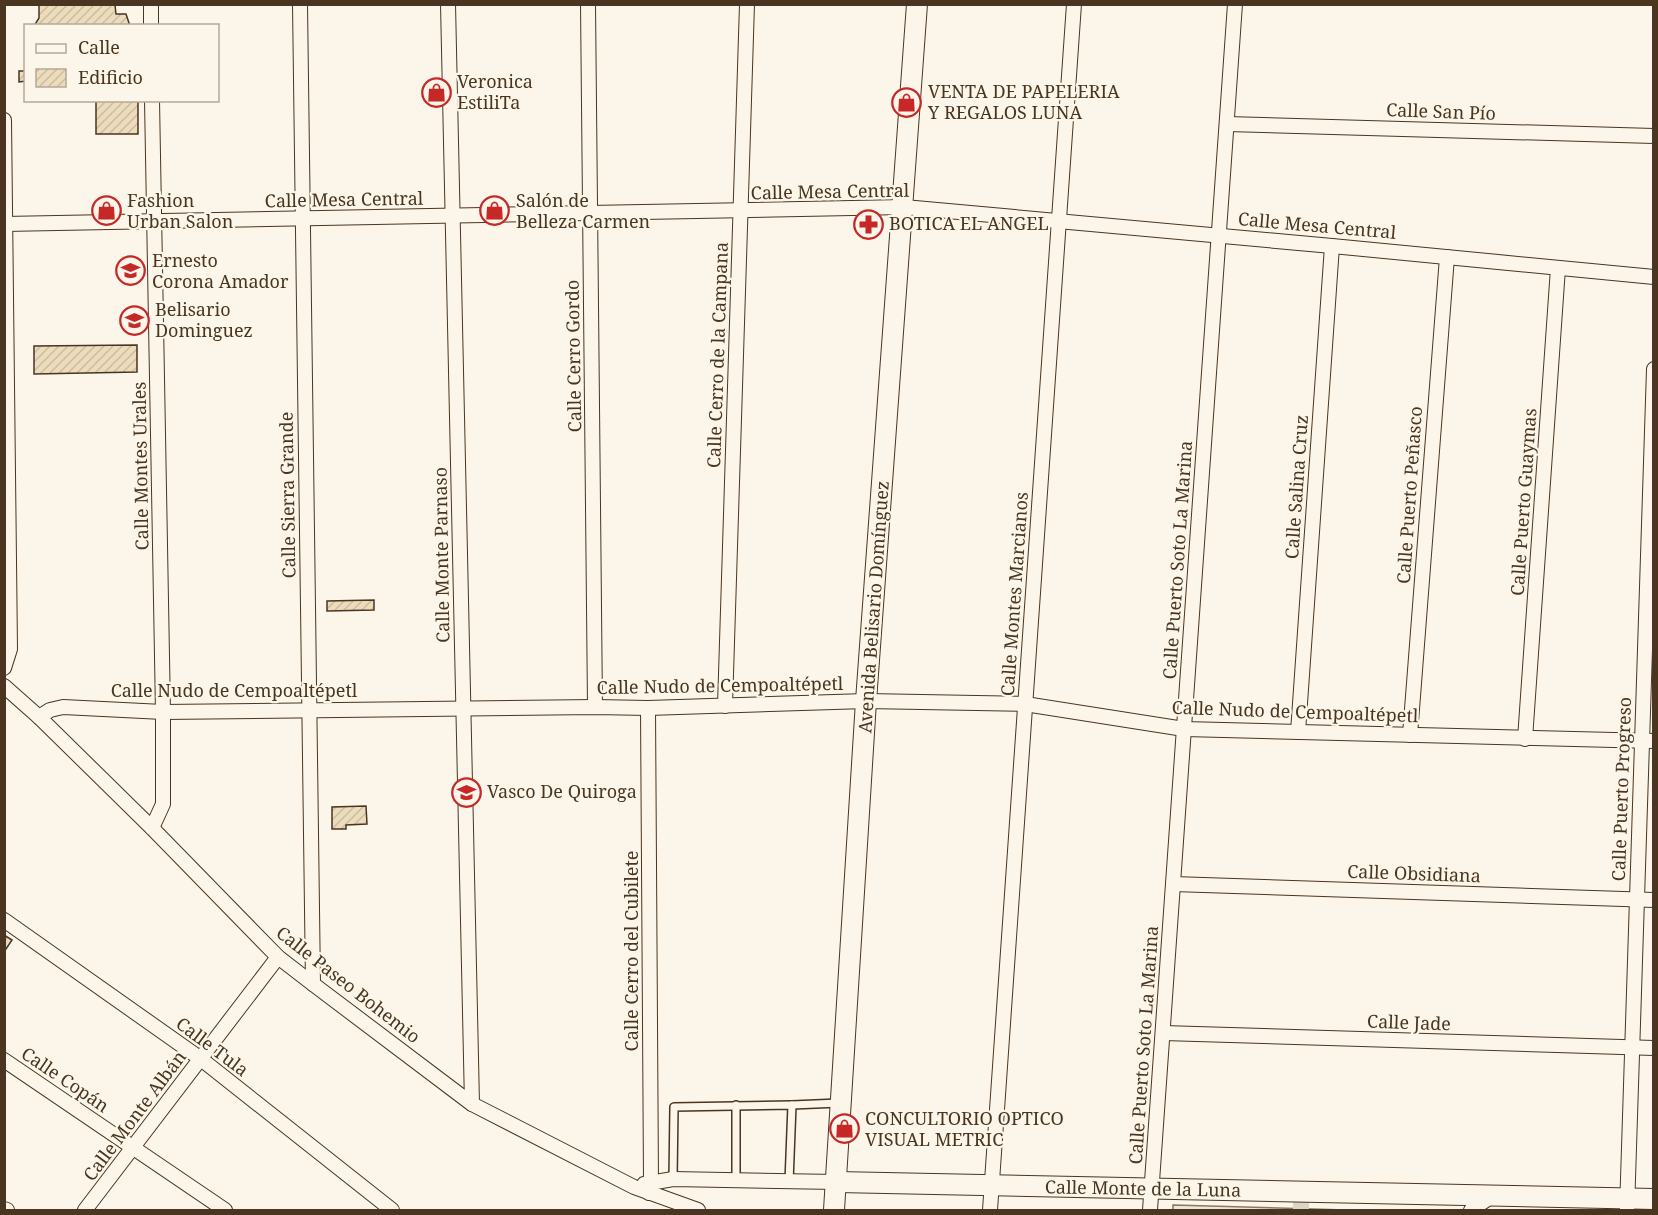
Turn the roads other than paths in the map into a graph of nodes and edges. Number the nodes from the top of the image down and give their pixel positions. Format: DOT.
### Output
graph roads {
  1 [pos="151,4"];
  2 [pos="300,4"];
  3 [pos="448,4"];
  4 [pos="588,4"];
  5 [pos="747,4"];
  6 [pos="917,4"];
  7 [pos="1074,4"];
  8 [pos="1235,4"];
  9 [pos="151,24"];
  10 [pos="152,102"];
  11 [pos="4,120"];
  12 [pos="1227,124"];
  13 [pos="1653,136"];
  14 [pos="904,207"];
  15 [pos="741,211"];
  16 [pos="590,213"];
  17 [pos="452,216"];
  18 [pos="304,219"];
  19 [pos="155,221"];
  20 [pos="1059,221"];
  21 [pos="5,224"];
  22 [pos="1219,236"];
  23 [pos="1332,246"];
  24 [pos="1447,257"];
  25 [pos="1558,268"];
  26 [pos="1653,277"];
  27 [pos="1653,369"];
  28 [pos="1652,434"];
  29 [pos="1650,584"];
  30 [pos="4,668"];
  31 [pos="4,686"];
  32 [pos="866,701"];
  33 [pos="1025,704"];
  34 [pos="725,706"];
  35 [pos="595,707"];
  36 [pos="648,708"];
  37 [pos="464,709"];
  38 [pos="308,710"];
  39 [pos="163,712"];
  40 [pos="39,717"];
  41 [pos="1184,729"];
  42 [pos="1298,732"];
  43 [pos="1410,735"];
  44 [pos="1525,738"];
  45 [pos="1647,741"];
  46 [pos="152,828"];
  47 [pos="1173,884"];
  48 [pos="1636,899"];
  49 [pos="1653,900"];
  50 [pos="4,920"];
  51 [pos="278,957"];
  52 [pos="313,984"];
  53 [pos="1163,1033"];
  54 [pos="1632,1047"];
  55 [pos="1653,1048"];
  56 [pos="201,1059"];
  57 [pos="4,1060"];
  58 [pos="841,1103"];
  59 [pos="472,1104"];
  60 [pos="792,1105"];
  61 [pos="736,1106"];
  62 [pos="133,1148"];
  63 [pos="673,1179"];
  64 [pos="736,1180"];
  65 [pos="789,1182"];
  66 [pos="837,1182"];
  67 [pos="992,1186"];
  68 [pos="634,1187"];
  69 [pos="650,1187"];
  70 [pos="1152,1190"];
  71 [pos="1492,1196"];
  72 [pos="1653,1199"];
  73 [pos="1628,1205"];
  74 [pos="85,1210"];
  75 [pos="225,1210"];
  76 [pos="393,1210"];
  77 [pos="698,1210"];
  78 [pos="834,1210"];
  79 [pos="990,1210"];
  80 [pos="1150,1210"];
  81 [pos="1471,1210"];
  1 -- 9 [label="street"];
  2 -- 18 [label="street, Calle Sierra Grande"];
  3 -- 17 [label="street, Calle Monte Parnaso"];
  4 -- 16 [label="street, Calle Cerro Gordo"];
  5 -- 15 [label="street, Calle Cerro de la Campana"];
  6 -- 14 [label="main road, Avenida Belisario Domínguez"];
  7 -- 20 [label="street, Calle Montes Marcianos"];
  8 -- 12 [label="street, Calle Puerto Soto La Marina"];
  10 -- 19 [label="street, Calle Montes Urales"];
  11 -- 21 [label="street"];
  12 -- 13 [label="street, Calle San Pío"];
  12 -- 22 [label="street, Calle Puerto Soto La Marina"];
  14 -- 15 [label="street, Calle Mesa Central"];
  14 -- 20 [label="street, Calle Mesa Central"];
  14 -- 32 [label="main road, Avenida Belisario Domínguez"];
  15 -- 16 [label="street, Calle Mesa Central"];
  15 -- 34 [label="street, Calle Cerro de la Campana"];
  16 -- 17 [label="street, Calle Mesa Central"];
  16 -- 35 [label="street, Calle Cerro Gordo"];
  17 -- 18 [label="street, Calle Mesa Central"];
  17 -- 37 [label="street, Calle Monte Parnaso"];
  18 -- 19 [label="street, Calle Mesa Central"];
  18 -- 38 [label="street, Calle Sierra Grande"];
  19 -- 21 [label="street, Calle Mesa Central"];
  19 -- 39 [label="street, Calle Montes Urales"];
  20 -- 22 [label="street, Calle Mesa Central"];
  20 -- 33 [label="street, Calle Montes Marcianos"];
  21 -- 30 [label="street"];
  22 -- 23 [label="street, Calle Mesa Central"];
  22 -- 41 [label="street, Calle Puerto Soto La Marina"];
  23 -- 24 [label="street, Calle Mesa Central"];
  23 -- 42 [label="street, Calle Salina Cruz"];
  24 -- 25 [label="street, Calle Mesa Central"];
  24 -- 43 [label="street, Calle Puerto Peñasco"];
  25 -- 26 [label="street, Calle Mesa Central"];
  25 -- 44 [label="street, Calle Puerto Guaymas"];
  27 -- 28 [label="street, Calle Puerto Progreso"];
  28 -- 29 [label="street, Calle Puerto Progreso"];
  29 -- 45 [label="street, Calle Puerto Progreso"];
  31 -- 40 [label="street, Calle Paseo Bohemio"];
  32 -- 33 [label="street, Calle Nudo de Cempoaltépetl"];
  32 -- 34 [label="street, Calle Nudo de Cempoaltépetl"];
  32 -- 58 [label="main road, Avenida Belisario Domínguez"];
  33 -- 41 [label="street, Calle Nudo de Cempoaltépetl"];
  33 -- 67 [label="street, Calle Montes Marcianos"];
  34 -- 36 [label="street, Calle Nudo de Cempoaltépetl"];
  35 -- 36 [label="street, Calle Nudo de Cempoaltépetl"];
  35 -- 37 [label="street, Calle Nudo de Cempoaltépetl"];
  36 -- 69 [label="street, Calle Cerro del Cubilete"];
  37 -- 38 [label="street, Calle Nudo de Cempoaltépetl"];
  37 -- 59 [label="street, Calle Monte Parnaso"];
  38 -- 39 [label="street, Calle Nudo de Cempoaltépetl"];
  38 -- 52 [label="street, Calle Sierra Grande"];
  39 -- 40 [label="street, Calle Nudo de Cempoaltépetl"];
  39 -- 46 [label="street, Calle Montes Urales"];
  40 -- 46 [label="street, Calle Paseo Bohemio"];
  41 -- 42 [label="street, Calle Nudo de Cempoaltépetl"];
  41 -- 47 [label="street, Calle Puerto Soto La Marina"];
  42 -- 43 [label="street, Calle Nudo de Cempoaltépetl"];
  43 -- 44 [label="street, Calle Nudo de Cempoaltépetl"];
  44 -- 45 [label="street, Calle Nudo de Cempoaltépetl"];
  45 -- 48 [label="street, Calle Puerto Progreso"];
  46 -- 51 [label="street, Calle Paseo Bohemio"];
  47 -- 48 [label="street, Calle Obsidiana"];
  47 -- 53 [label="street, Calle Puerto Soto La Marina"];
  48 -- 49 [label="street, Calle Obsidiana"];
  48 -- 54 [label="street, Calle Puerto Progreso"];
  50 -- 56 [label="street, Calle Tula"];
  51 -- 52 [label="street, Calle Paseo Bohemio"];
  51 -- 56 [label="street, Calle Monte Albán"];
  52 -- 59 [label="street, Calle Paseo Bohemio"];
  53 -- 54 [label="street, Calle Jade"];
  53 -- 70 [label="street, Calle Puerto Soto La Marina"];
  54 -- 55 [label="street, Calle Jade"];
  54 -- 73 [label="street, Calle Puerto Progreso"];
  56 -- 62 [label="street, Calle Monte Albán"];
  56 -- 76 [label="street, Calle Tula"];
  57 -- 62 [label="street, Calle Copán"];
  58 -- 60 [label="lane"];
  58 -- 66 [label="main road, Avenida Belisario Domínguez"];
  59 -- 68 [label="street, Calle Paseo Bohemio"];
  60 -- 61 [label="lane"];
  60 -- 65 [label="lane"];
  61 -- 63 [label="lane"];
  61 -- 64 [label="lane"];
  62 -- 74 [label="street, Calle Monte Albán"];
  62 -- 75 [label="street, Calle Copán"];
  63 -- 64 [label="street, Calle Monte de la Luna"];
  63 -- 69 [label="street, Calle Monte de la Luna"];
  64 -- 65 [label="street, Calle Monte de la Luna"];
  65 -- 66 [label="street, Calle Monte de la Luna"];
  66 -- 67 [label="main road, Calle Monte de la Luna"];
  66 -- 78 [label="main road, Avenida Belisario Domínguez"];
  67 -- 70 [label="main road, Calle Monte de la Luna"];
  67 -- 79 [label="street, Calle Montes Marcianos"];
  68 -- 69 [label="street, Calle Monte de la Luna"];
  69 -- 77 [label="street"];
  70 -- 71 [label="main road, Calle Monte de la Luna"];
  70 -- 80 [label="street, Calle Puerto Soto La Marina"];
  71 -- 73 [label="main road, Calle Monte de la Luna"];
  71 -- 81 [label="street"];
  72 -- 73 [label="main road, Calle Monte de la Luna"];
}
